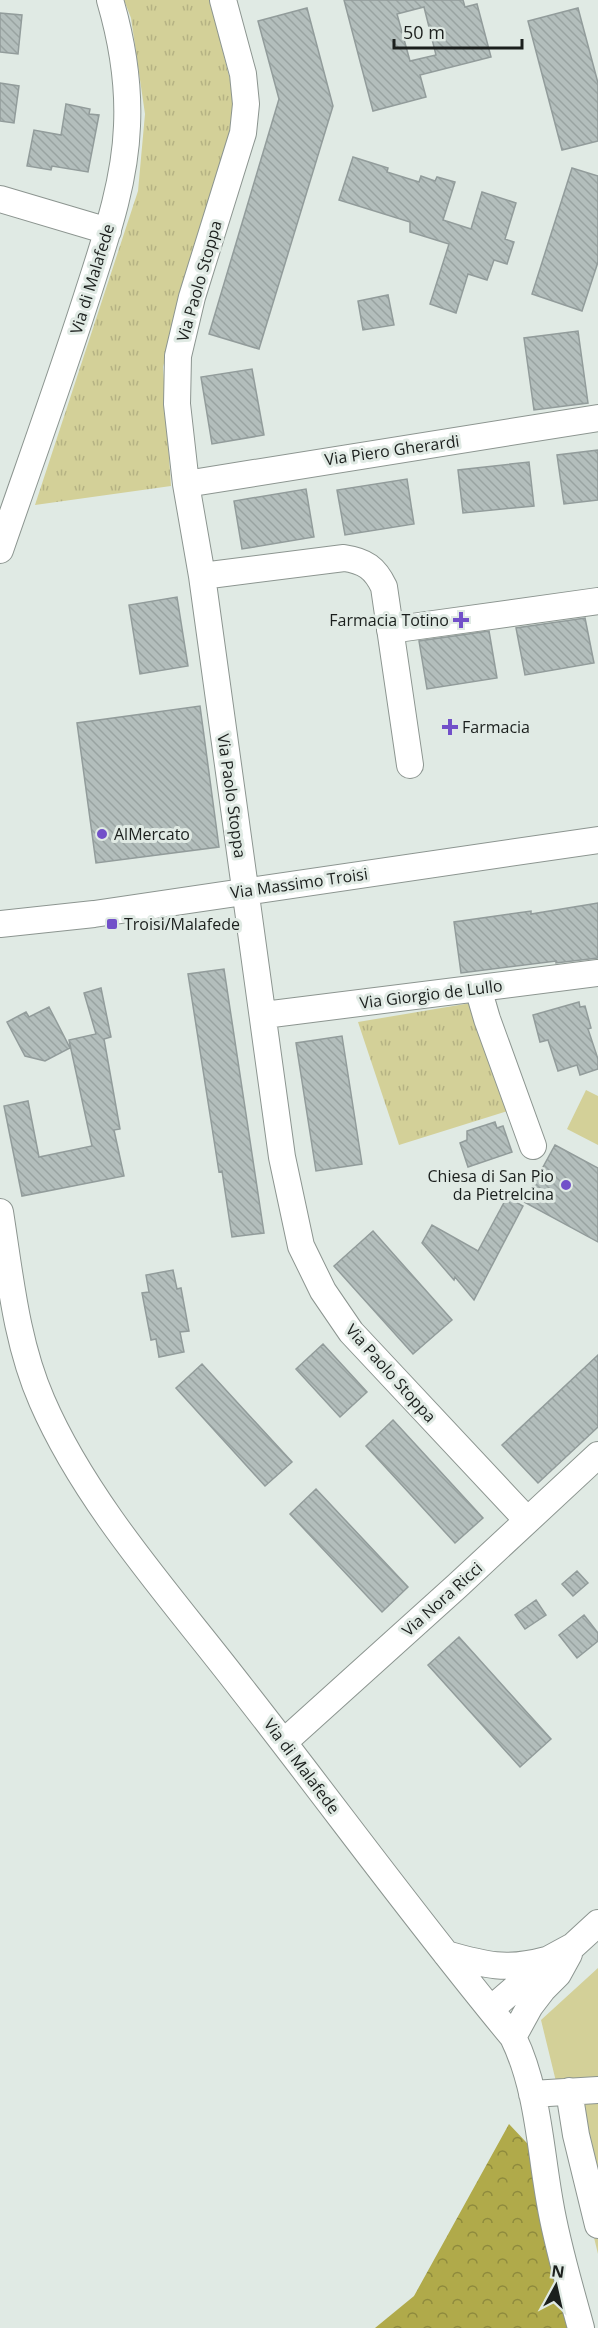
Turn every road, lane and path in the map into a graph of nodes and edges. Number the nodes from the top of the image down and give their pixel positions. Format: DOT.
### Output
graph roads {
  1 [pos="110,0"];
  2 [pos="223,0"];
  3 [pos="0,199"];
  4 [pos="108,231"];
  5 [pos="598,418"];
  6 [pos="186,484"];
  7 [pos="0,550"];
  8 [pos="202,576"];
  9 [pos="598,601"];
  10 [pos="390,630"];
  11 [pos="410,765"];
  12 [pos="598,840"];
  13 [pos="246,891"];
  14 [pos="0,924"];
  15 [pos="598,973"];
  16 [pos="478,988"];
  17 [pos="264,1015"];
  18 [pos="533,1146"];
  19 [pos="0,1212"];
  20 [pos="598,1455"];
  21 [pos="527,1520"];
  22 [pos="284,1742"];
  23 [pos="598,1923"];
  24 [pos="573,1946"];
  25 [pos="446,1954"];
  26 [pos="549,1959"];
  27 [pos="491,2009"];
  28 [pos="513,2037"];
  29 [pos="598,2090"];
  30 [pos="569,2091"];
  31 [pos="532,2094"];
  32 [pos="598,2225"];
  33 [pos="581,2328"];
  1 -- 4 [label="street, Via di Malafede"];
  2 -- 6 [label="street, Via Paolo Stoppa"];
  3 -- 4 [label="street"];
  4 -- 7 [label="street, Via di Malafede"];
  5 -- 6 [label="street, Via Piero Gherardi"];
  6 -- 8 [label="street, Via Paolo Stoppa"];
  8 -- 10 [label="street"];
  8 -- 13 [label="street, Via Paolo Stoppa"];
  9 -- 10 [label="street"];
  10 -- 11 [label="street"];
  12 -- 13 [label="street, Via Massimo Troisi"];
  13 -- 14 [label="street, Via Massimo Troisi"];
  13 -- 17 [label="street, Via Paolo Stoppa"];
  15 -- 16 [label="street, Via Giorgio de Lullo"];
  16 -- 17 [label="street, Via Giorgio de Lullo"];
  16 -- 18 [label="street"];
  17 -- 21 [label="street, Via Paolo Stoppa"];
  19 -- 22 [label="street, Via di Malafede"];
  20 -- 21 [label="street, Via Nora Ricci"];
  21 -- 22 [label="street, Via Nora Ricci"];
  22 -- 25 [label="street, Via di Malafede"];
  23 -- 24 [label="street"];
  24 -- 26 [label="street"];
  24 -- 28 [label="street"];
  25 -- 26 [label="street"];
  25 -- 27 [label="street, Via di Malafede"];
  26 -- 27 [label="street"];
  27 -- 28 [label="street, Via di Malafede"];
  28 -- 31 [label="street, Via di Malafede"];
  29 -- 30 [label="street"];
  30 -- 31 [label="street"];
  30 -- 32 [label="street"];
  31 -- 33 [label="street, Via di Malafede"];
}
